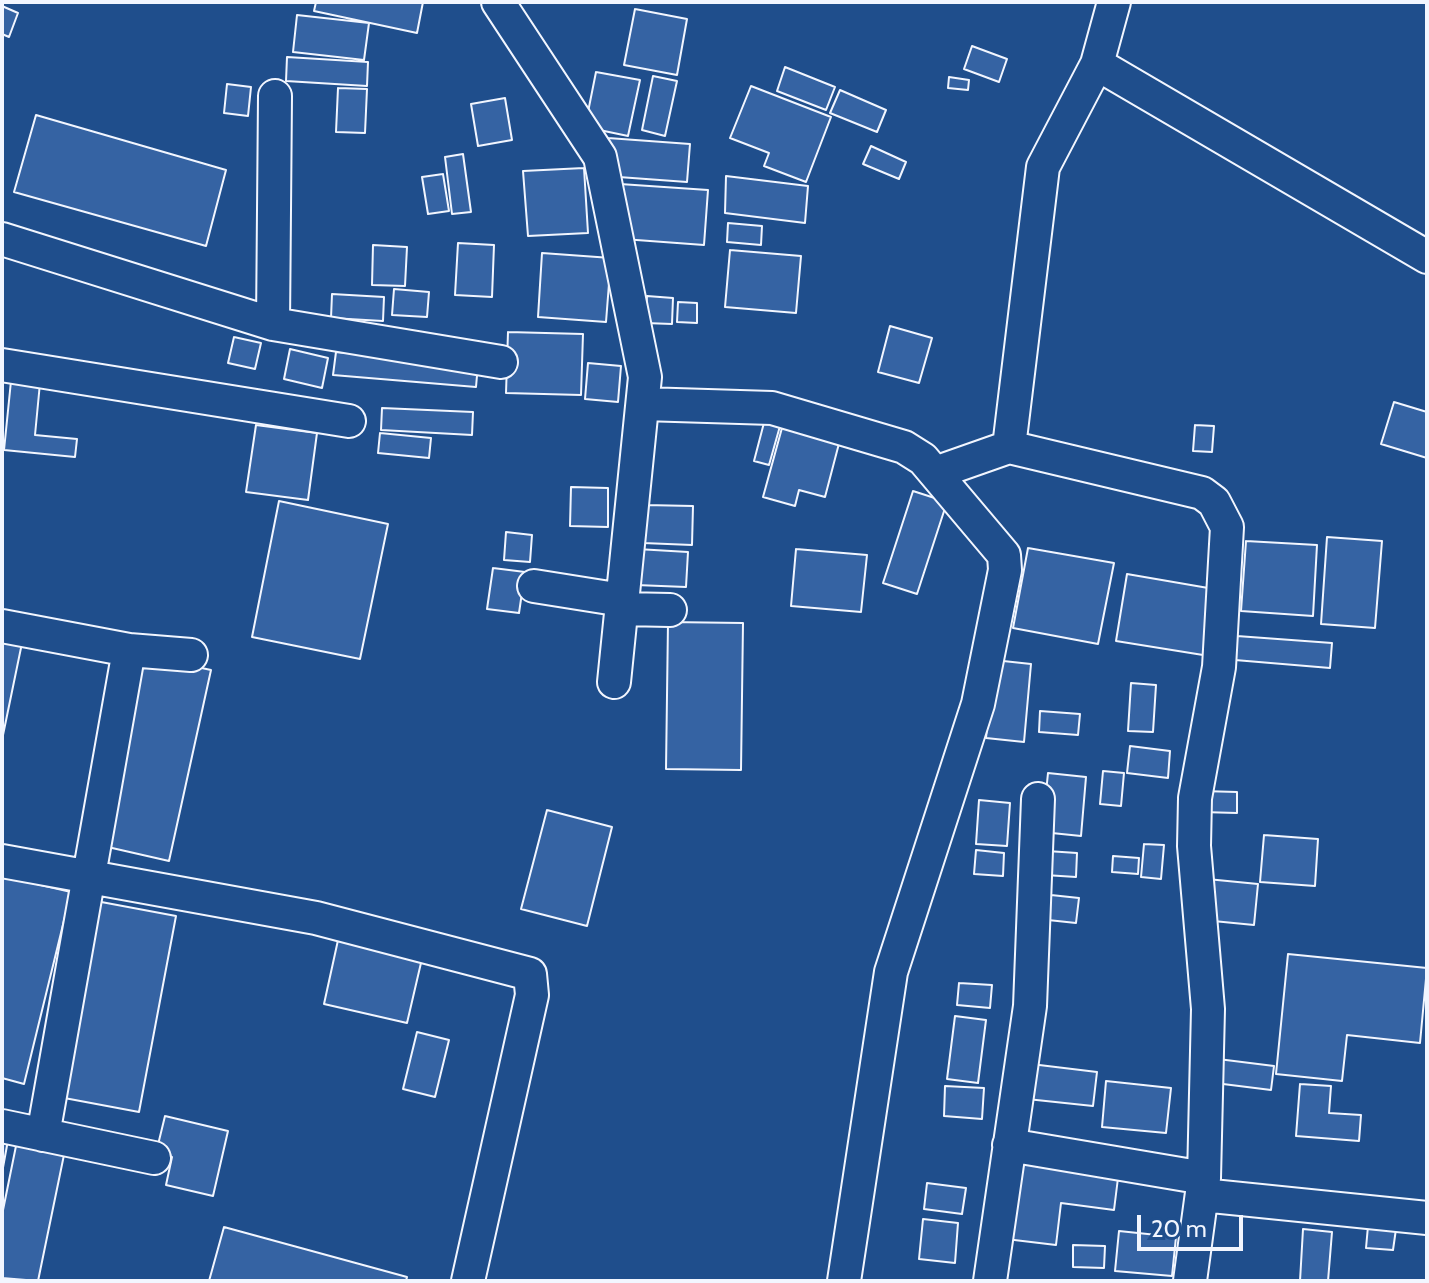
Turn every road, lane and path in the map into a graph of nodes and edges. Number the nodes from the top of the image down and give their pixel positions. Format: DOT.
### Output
graph roads {
  1 [pos="498,2"];
  2 [pos="1114,2"];
  3 [pos="1097,64"];
  4 [pos="275,96"];
  5 [pos="2,239"];
  6 [pos="1427,257"];
  7 [pos="273,324"];
  8 [pos="501,362"];
  9 [pos="2,365"];
  10 [pos="643,404"];
  11 [pos="349,421"];
  12 [pos="1009,447"];
  13 [pos="935,473"];
  14 [pos="534,586"];
  15 [pos="622,604"];
  16 [pos="670,610"];
  17 [pos="2,626"];
  18 [pos="129,650"];
  19 [pos="191,655"];
  20 [pos="614,682"];
  21 [pos="1038,799"];
  22 [pos="2,861"];
  23 [pos="91,877"];
  24 [pos="2,1126"];
  25 [pos="43,1135"];
  26 [pos="1009,1145"];
  27 [pos="154,1158"];
  28 [pos="1203,1187"];
  29 [pos="1427,1218"];
  30 [pos="468,1281"];
  31 [pos="844,1281"];
  32 [pos="990,1281"];
  33 [pos="1190,1281"];
  1 -- 10 [label="street"];
  2 -- 3 [label="street"];
  3 -- 6 [label="street"];
  3 -- 12 [label="street"];
  4 -- 7 [label="street"];
  5 -- 7 [label="street"];
  7 -- 8 [label="street"];
  9 -- 11 [label="street"];
  10 -- 13 [label="street"];
  10 -- 15 [label="street"];
  12 -- 13 [label="street"];
  12 -- 28 [label="street"];
  13 -- 31 [label="street"];
  14 -- 15 [label="street"];
  15 -- 16 [label="street"];
  15 -- 20 [label="street"];
  17 -- 18 [label="street"];
  18 -- 19 [label="street"];
  18 -- 23 [label="street"];
  21 -- 26 [label="street"];
  22 -- 23 [label="street"];
  23 -- 25 [label="street"];
  23 -- 30 [label="street"];
  24 -- 25 [label="street"];
  25 -- 27 [label="street"];
  26 -- 28 [label="street"];
  26 -- 32 [label="street"];
  28 -- 29 [label="street"];
  28 -- 33 [label="street"];
}
